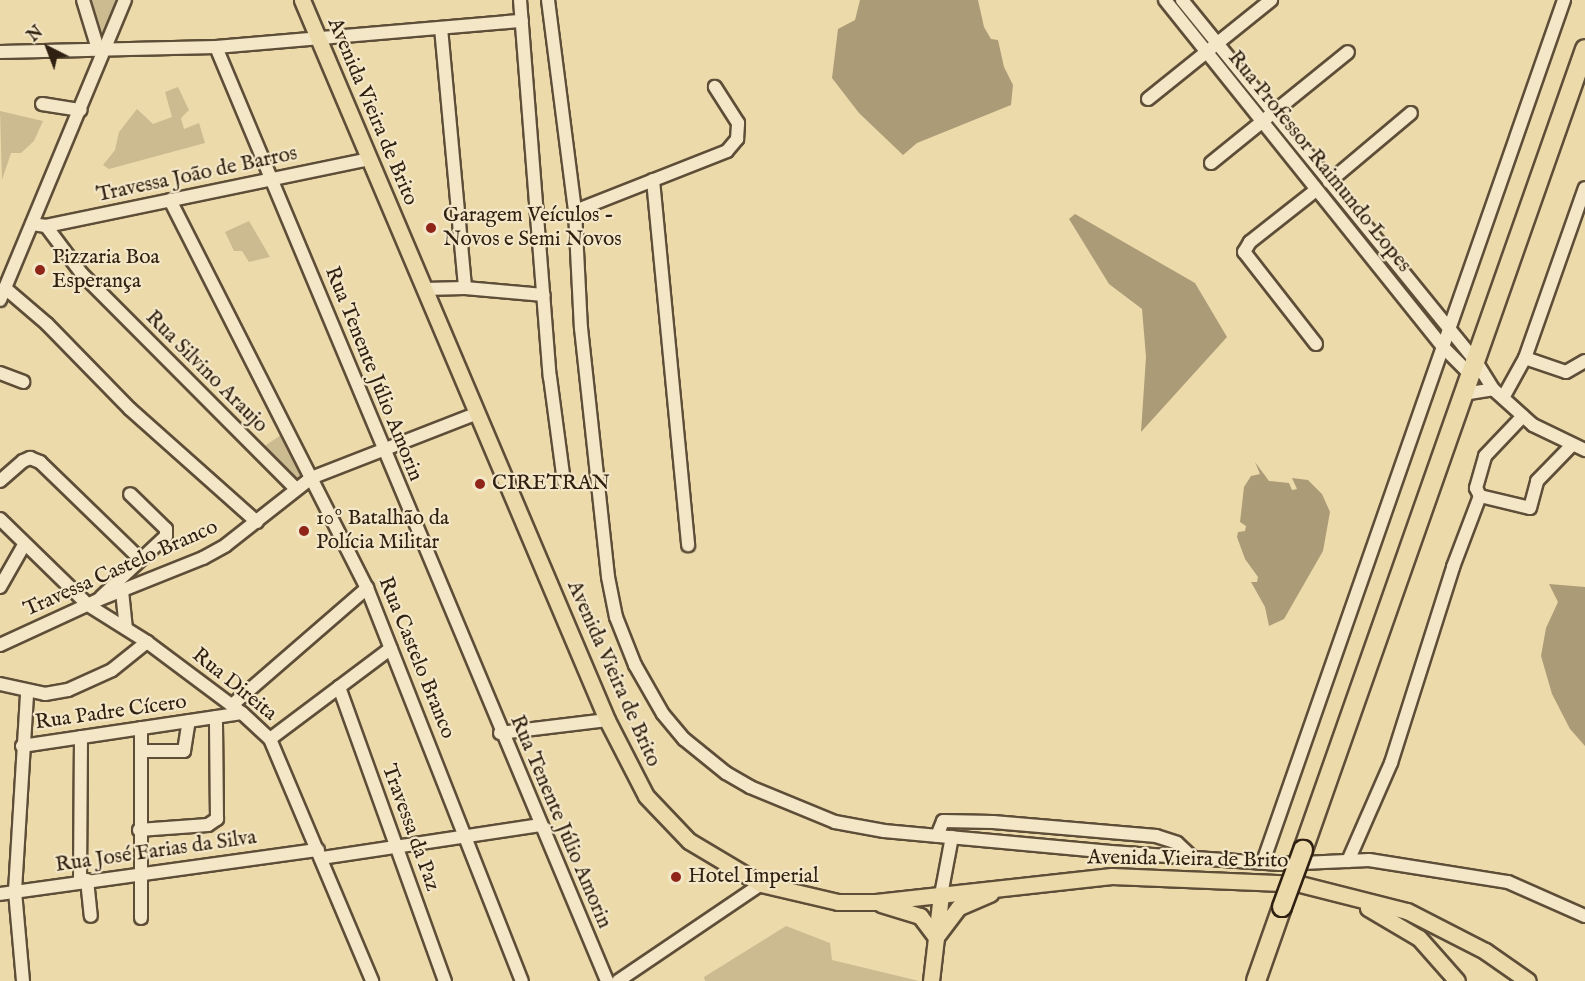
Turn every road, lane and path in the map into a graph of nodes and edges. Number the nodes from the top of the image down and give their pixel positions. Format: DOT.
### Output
graph roads {
  1 [pos="83,0"];
  2 [pos="125,0"];
  3 [pos="303,0"];
  4 [pos="520,0"];
  5 [pos="548,0"];
  6 [pos="1165,0"];
  7 [pos="1182,0"];
  8 [pos="1270,0"];
  9 [pos="1564,0"];
  10 [pos="522,21"];
  11 [pos="441,28"];
  12 [pos="318,39"];
  13 [pos="1218,42"];
  14 [pos="216,47"];
  15 [pos="102,49"];
  16 [pos="1585,49"];
  17 [pos="0,52"];
  18 [pos="1206,52"];
  19 [pos="1348,52"];
  20 [pos="715,87"];
  21 [pos="1148,99"];
  22 [pos="42,104"];
  23 [pos="81,110"];
  24 [pos="1274,113"];
  25 [pos="1411,113"];
  26 [pos="1263,122"];
  27 [pos="370,159"];
  28 [pos="1211,162"];
  29 [pos="270,180"];
  30 [pos="653,180"];
  31 [pos="1329,182"];
  32 [pos="1585,188"];
  33 [pos="1317,190"];
  34 [pos="170,200"];
  35 [pos="575,211"];
  36 [pos="32,225"];
  37 [pos="46,226"];
  38 [pos="5,288"];
  39 [pos="465,288"];
  40 [pos="424,289"];
  41 [pos="544,295"];
  42 [pos="0,300"];
  43 [pos="1450,334"];
  44 [pos="1316,344"];
  45 [pos="1444,348"];
  46 [pos="1526,358"];
  47 [pos="1585,361"];
  48 [pos="1472,367"];
  49 [pos="0,373"];
  50 [pos="23,382"];
  51 [pos="1498,392"];
  52 [pos="1463,394"];
  53 [pos="477,413"];
  54 [pos="1523,416"];
  55 [pos="1571,446"];
  56 [pos="1585,450"];
  57 [pos="383,452"];
  58 [pos="311,478"];
  59 [pos="0,481"];
  60 [pos="564,482"];
  61 [pos="295,488"];
  62 [pos="130,494"];
  63 [pos="1480,496"];
  64 [pos="0,519"];
  65 [pos="257,522"];
  66 [pos="24,545"];
  67 [pos="688,545"];
  68 [pos="141,559"];
  69 [pos="0,587"];
  70 [pos="367,588"];
  71 [pos="122,591"];
  72 [pos="93,603"];
  73 [pos="126,628"];
  74 [pos="147,642"];
  75 [pos="0,645"];
  76 [pos="391,648"];
  77 [pos="0,684"];
  78 [pos="339,687"];
  79 [pos="27,692"];
  80 [pos="237,709"];
  81 [pos="216,717"];
  82 [pos="607,720"];
  83 [pos="189,721"];
  84 [pos="141,728"];
  85 [pos="500,733"];
  86 [pos="81,737"];
  87 [pos="270,739"];
  88 [pos="22,746"];
  89 [pos="141,751"];
  90 [pos="540,825"];
  91 [pos="140,830"];
  92 [pos="937,836"];
  93 [pos="467,837"];
  94 [pos="952,837"];
  95 [pos="396,847"];
  96 [pos="320,854"];
  97 [pos="1192,857"];
  98 [pos="1348,861"];
  99 [pos="1263,862"];
  100 [pos="140,874"];
  101 [pos="83,881"];
  102 [pos="761,884"];
  103 [pos="1300,884"];
  104 [pos="1005,887"];
  105 [pos="15,891"];
  106 [pos="0,894"];
  107 [pos="941,895"];
  108 [pos="876,902"];
  109 [pos="91,916"];
  110 [pos="1585,916"];
  111 [pos="141,918"];
  112 [pos="936,937"];
  113 [pos="23,981"];
  114 [pos="372,981"];
  115 [pos="445,981"];
  116 [pos="522,981"];
  117 [pos="607,981"];
  118 [pos="618,981"];
  119 [pos="931,981"];
  120 [pos="1256,981"];
  121 [pos="1457,981"];
  122 [pos="1528,981"];
  1 -- 15 [label="street"];
  2 -- 15 [label="street"];
  3 -- 12 [label="main road, Avenida Vieira de Brito"];
  4 -- 10 [label="street"];
  5 -- 35 [label="street"];
  6 -- 18 [label="street, Rua Professor Raimundo Lopes"];
  7 -- 13 [label="street, Rua Professor Raimundo Lopes"];
  8 -- 13 [label="street"];
  9 -- 43 [label="street"];
  10 -- 11 [label="street"];
  10 -- 41 [label="street"];
  11 -- 12 [label="street"];
  11 -- 39 [label="street"];
  12 -- 14 [label="street"];
  12 -- 27 [label="main road, Avenida Vieira de Brito"];
  13 -- 18 [label="street"];
  13 -- 24 [label="street, Rua Professor Raimundo Lopes"];
  14 -- 15 [label="street"];
  14 -- 29 [label="street, Rua Tenente Júlio Amorin"];
  15 -- 17 [label="street"];
  15 -- 23 [label="street"];
  16 -- 48 [label="highway"];
  18 -- 21 [label="street"];
  18 -- 26 [label="street, Rua Professor Raimundo Lopes"];
  19 -- 24 [label="street"];
  20 -- 30 [label="street"];
  22 -- 23 [label="street"];
  23 -- 36 [label="street"];
  24 -- 26 [label="street"];
  24 -- 31 [label="street, Rua Professor Raimundo Lopes"];
  25 -- 31 [label="street"];
  26 -- 28 [label="street"];
  26 -- 33 [label="street, Rua Professor Raimundo Lopes"];
  27 -- 29 [label="street, Travessa João de Barros"];
  27 -- 40 [label="main road, Avenida Vieira de Brito"];
  29 -- 34 [label="street, Travessa João de Barros"];
  29 -- 57 [label="street, Rua Tenente Júlio Amorin"];
  30 -- 35 [label="street"];
  30 -- 67 [label="street"];
  31 -- 43 [label="street, Rua Professor Raimundo Lopes"];
  32 -- 46 [label="street"];
  33 -- 44 [label="street"];
  33 -- 45 [label="street, Rua Professor Raimundo Lopes"];
  34 -- 37 [label="street, Travessa João de Barros"];
  34 -- 58 [label="street, Rua Castelo Branco"];
  35 -- 92 [label="street"];
  36 -- 37 [label="street, Travessa João de Barros"];
  36 -- 38 [label="street"];
  37 -- 61 [label="street, Rua Silvino Araujo"];
  38 -- 42 [label="street"];
  38 -- 65 [label="street"];
  39 -- 40 [label="street"];
  39 -- 41 [label="street"];
  40 -- 53 [label="main road, Avenida Vieira de Brito"];
  41 -- 60 [label="street"];
  43 -- 45 [label="street"];
  43 -- 48 [label="street, Rua Professor Raimundo Lopes"];
  45 -- 48 [label="street, Rua Professor Raimundo Lopes"];
  45 -- 99 [label="street"];
  46 -- 47 [label="street"];
  46 -- 51 [label="street"];
  48 -- 51 [label="street"];
  48 -- 52 [label="highway"];
  49 -- 50 [label="street"];
  51 -- 52 [label="street"];
  51 -- 54 [label="street"];
  52 -- 120 [label="highway, bridge"];
  53 -- 57 [label="street, Travessa Castelo Branco"];
  53 -- 82 [label="main road, Avenida Vieira de Brito"];
  54 -- 55 [label="street"];
  54 -- 63 [label="street"];
  55 -- 56 [label="street"];
  55 -- 63 [label="street"];
  57 -- 58 [label="street, Travessa Castelo Branco"];
  57 -- 85 [label="street, Rua Tenente Júlio Amorin"];
  58 -- 61 [label="street, Travessa Castelo Branco"];
  58 -- 70 [label="street, Rua Castelo Branco"];
  59 -- 68 [label="street"];
  61 -- 65 [label="street, Travessa Castelo Branco"];
  62 -- 68 [label="street"];
  63 -- 98 [label="street"];
  64 -- 66 [label="street, Rua Direita"];
  65 -- 71 [label="street, Travessa Castelo Branco"];
  66 -- 69 [label="street"];
  66 -- 72 [label="street, Rua Direita"];
  68 -- 72 [label="street"];
  70 -- 76 [label="street, Rua Castelo Branco"];
  70 -- 80 [label="street"];
  71 -- 72 [label="street, Travessa Castelo Branco"];
  71 -- 73 [label="street"];
  72 -- 73 [label="street, Rua Direita"];
  72 -- 75 [label="street, Travessa Castelo Branco"];
  73 -- 74 [label="street, Rua Direita"];
  74 -- 79 [label="street"];
  74 -- 80 [label="street, Rua Direita"];
  76 -- 78 [label="street"];
  76 -- 93 [label="street, Rua Castelo Branco"];
  77 -- 79 [label="street"];
  78 -- 87 [label="street"];
  78 -- 95 [label="street, Travessa da Paz"];
  79 -- 88 [label="street"];
  80 -- 81 [label="street, Rua Padre Cícero"];
  80 -- 87 [label="street, Rua Direita"];
  81 -- 83 [label="street, Rua Padre Cícero"];
  81 -- 91 [label="street"];
  82 -- 85 [label="street"];
  82 -- 102 [label="main road, Avenida Vieira de Brito"];
  83 -- 84 [label="street, Rua Padre Cícero"];
  83 -- 89 [label="street"];
  84 -- 86 [label="street, Rua Padre Cícero"];
  84 -- 89 [label="street"];
  85 -- 90 [label="street, Rua Tenente Júlio Amorin"];
  86 -- 88 [label="street, Rua Padre Cícero"];
  86 -- 101 [label="street"];
  87 -- 96 [label="street, Rua Direita"];
  88 -- 105 [label="street"];
  89 -- 91 [label="street"];
  90 -- 93 [label="street, Rua José Farias da Silva"];
  90 -- 117 [label="street, Rua Tenente Júlio Amorin"];
  91 -- 100 [label="street"];
  92 -- 94 [label="street"];
  92 -- 97 [label="street"];
  93 -- 95 [label="street, Rua José Farias da Silva"];
  93 -- 116 [label="street, Rua Castelo Branco"];
  94 -- 97 [label="street"];
  94 -- 107 [label="street"];
  95 -- 96 [label="street, Rua José Farias da Silva"];
  95 -- 115 [label="street, Travessa da Paz"];
  96 -- 100 [label="street, Rua José Farias da Silva"];
  96 -- 114 [label="street, Rua Direita"];
  97 -- 99 [label="street"];
  98 -- 99 [label="street"];
  98 -- 110 [label="street"];
  100 -- 101 [label="street, Rua José Farias da Silva"];
  100 -- 111 [label="street"];
  101 -- 105 [label="street, Rua José Farias da Silva"];
  101 -- 109 [label="street"];
  102 -- 108 [label="main road, Avenida Vieira de Brito"];
  102 -- 118 [label="street"];
  103 -- 104 [label="main road, Avenida Vieira de Brito"];
  103 -- 121 [label="main road"];
  103 -- 122 [label="main road"];
  104 -- 107 [label="main road, Avenida Vieira de Brito"];
  104 -- 112 [label="main road"];
  105 -- 106 [label="street, Rua José Farias da Silva"];
  105 -- 113 [label="street"];
  107 -- 108 [label="main road, Avenida Vieira de Brito"];
  107 -- 112 [label="main road"];
  108 -- 112 [label="main road"];
  112 -- 119 [label="main road"];
}
